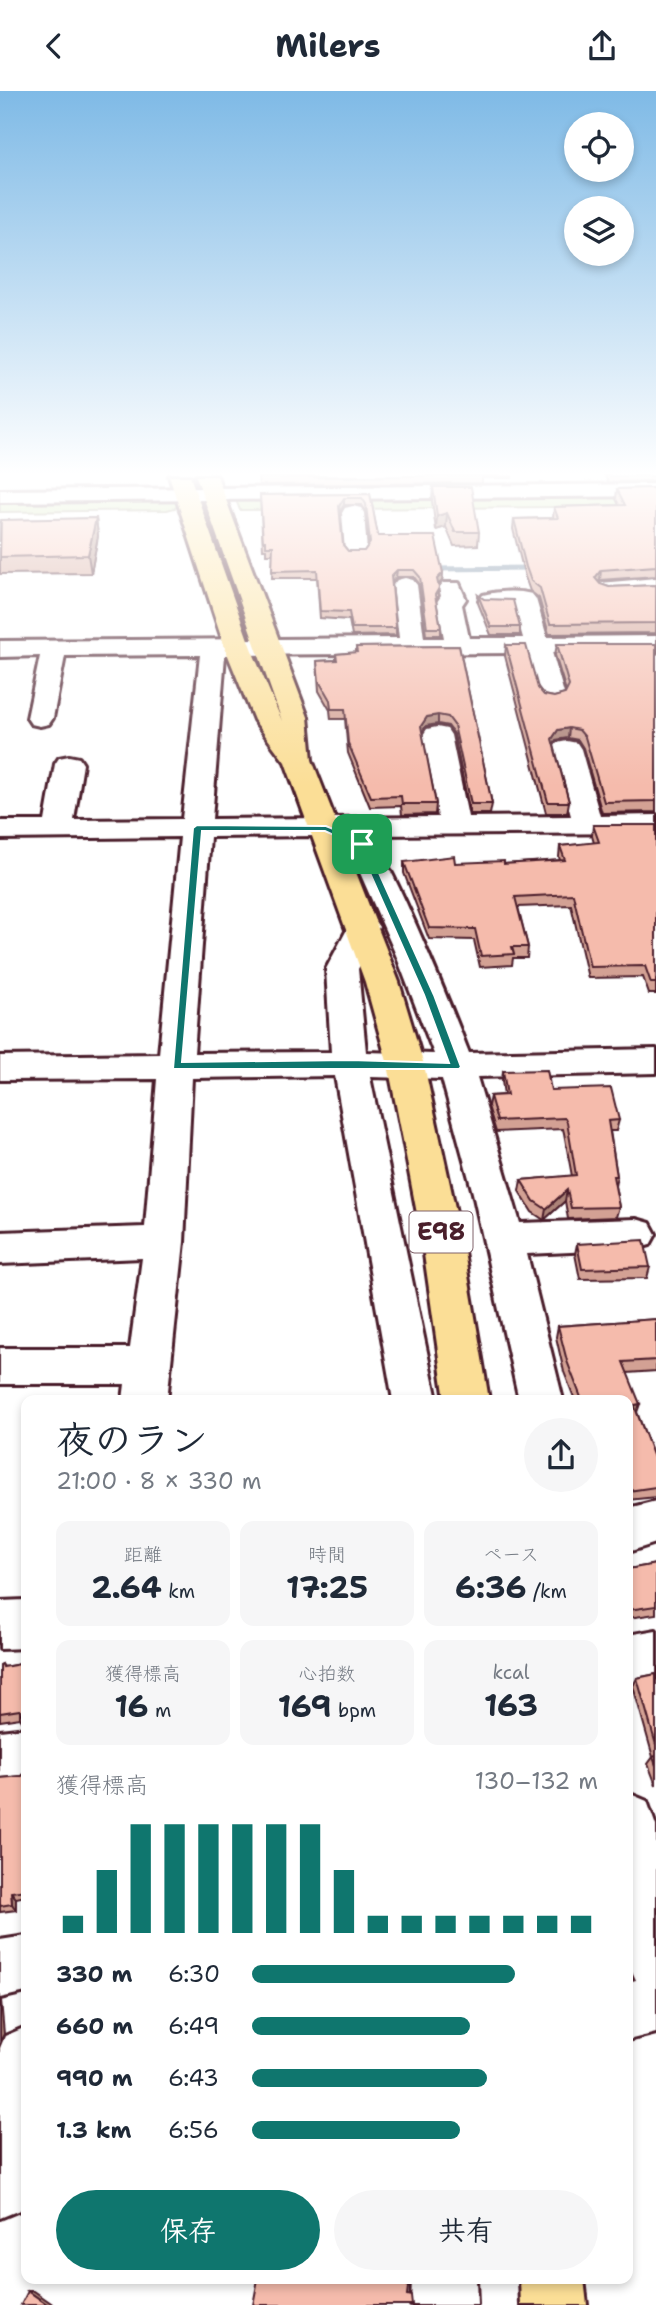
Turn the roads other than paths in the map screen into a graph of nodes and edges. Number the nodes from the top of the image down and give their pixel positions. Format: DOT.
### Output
graph roads {
  1 [pos="208,579"];
  2 [pos="244,579"];
  3 [pos="405,585"];
  4 [pos="656,585"];
  5 [pos="451,588"];
  6 [pos="608,588"];
  7 [pos="491,600"];
  8 [pos="656,644"];
  9 [pos="537,645"];
  10 [pos="412,646"];
  11 [pos="458,646"];
  12 [pos="225,647"];
  13 [pos="270,648"];
  14 [pos="0,649"];
  15 [pos="54,649"];
  16 [pos="552,697"];
  17 [pos="40,718"];
  18 [pos="438,735"];
  19 [pos="567,749"];
  20 [pos="299,761"];
  21 [pos="69,764"];
  22 [pos="656,824"];
  23 [pos="588,825"];
  24 [pos="455,827"];
  25 [pos="197,828"];
  26 [pos="326,829"];
  27 [pos="0,830"];
  28 [pos="58,830"];
  29 [pos="363,927"];
  30 [pos="656,1062"];
  31 [pos="350,1064"];
  32 [pos="406,1065"];
  33 [pos="177,1066"];
  34 [pos="456,1067"];
  35 [pos="0,1068"];
  36 [pos="636,1234"];
  37 [pos="503,1239"];
  38 [pos="164,1243"];
  39 [pos="0,1248"];
  40 [pos="0,1366"];
  41 [pos="147,1383"];
  42 [pos="414,1395"];
  43 [pos="466,1395"];
  44 [pos="540,1395"];
  45 [pos="656,1522"];
  46 [pos="633,1529"];
  47 [pos="21,1624"];
  48 [pos="0,1625"];
  49 [pos="656,1654"];
  50 [pos="633,1659"];
  51 [pos="21,1755"];
  52 [pos="0,1757"];
  53 [pos="633,1833"];
  54 [pos="648,1872"];
  55 [pos="656,1960"];
  56 [pos="21,1965"];
  57 [pos="0,1969"];
  58 [pos="656,2004"];
  59 [pos="633,2010"];
  60 [pos="21,2082"];
  61 [pos="0,2187"];
  62 [pos="21,2189"];
  63 [pos="0,2195"];
  64 [pos="444,2284"];
  65 [pos="552,2284"];
  66 [pos="444,2305"];
  67 [pos="554,2305"];
  1 -- 12 [label="main road"];
  2 -- 13 [label="main road"];
  3 -- 10 [label="street"];
  4 -- 6 [label="street"];
  5 -- 11 [label="street"];
  7 -- 9 [label="street"];
  8 -- 9 [label="street"];
  9 -- 11 [label="street"];
  9 -- 16 [label="street"];
  10 -- 11 [label="street"];
  10 -- 13 [label="street"];
  12 -- 13 [label="street"];
  12 -- 15 [label="street"];
  12 -- 20 [label="main road"];
  12 -- 25 [label="street"];
  13 -- 20 [label="main road"];
  14 -- 15 [label="street"];
  15 -- 17 [label="street"];
  18 -- 24 [label="street"];
  19 -- 23 [label="street"];
  20 -- 26 [label="main road, E98"];
  21 -- 28 [label="street"];
  22 -- 23 [label="street"];
  23 -- 24 [label="street"];
  24 -- 26 [label="street"];
  25 -- 26 [label="street"];
  25 -- 28 [label="street"];
  25 -- 33 [label="street"];
  26 -- 29 [label="main road, E98"];
  26 -- 34 [label="street"];
  27 -- 28 [label="street"];
  29 -- 31 [label="street"];
  29 -- 32 [label="main road, E98"];
  30 -- 34 [label="street"];
  31 -- 32 [label="street"];
  31 -- 33 [label="street"];
  31 -- 42 [label="street"];
  32 -- 34 [label="street"];
  32 -- 43 [label="main road, E98"];
  33 -- 35 [label="street"];
  33 -- 38 [label="street"];
  34 -- 37 [label="street"];
  36 -- 37 [label="street"];
  37 -- 44 [label="street"];
  38 -- 39 [label="street"];
  38 -- 41 [label="street"];
  40 -- 41 [label="street"];
  45 -- 46 [label="street"];
  47 -- 48 [label="street"];
  49 -- 50 [label="street"];
  51 -- 52 [label="street"];
  53 -- 54 [label="street"];
  54 -- 55 [label="street"];
  56 -- 57 [label="street"];
  58 -- 59 [label="street"];
  60 -- 61 [label="street"];
  62 -- 63 [label="street"];
  64 -- 66 [label="street"];
  65 -- 67 [label="main road"];
}
